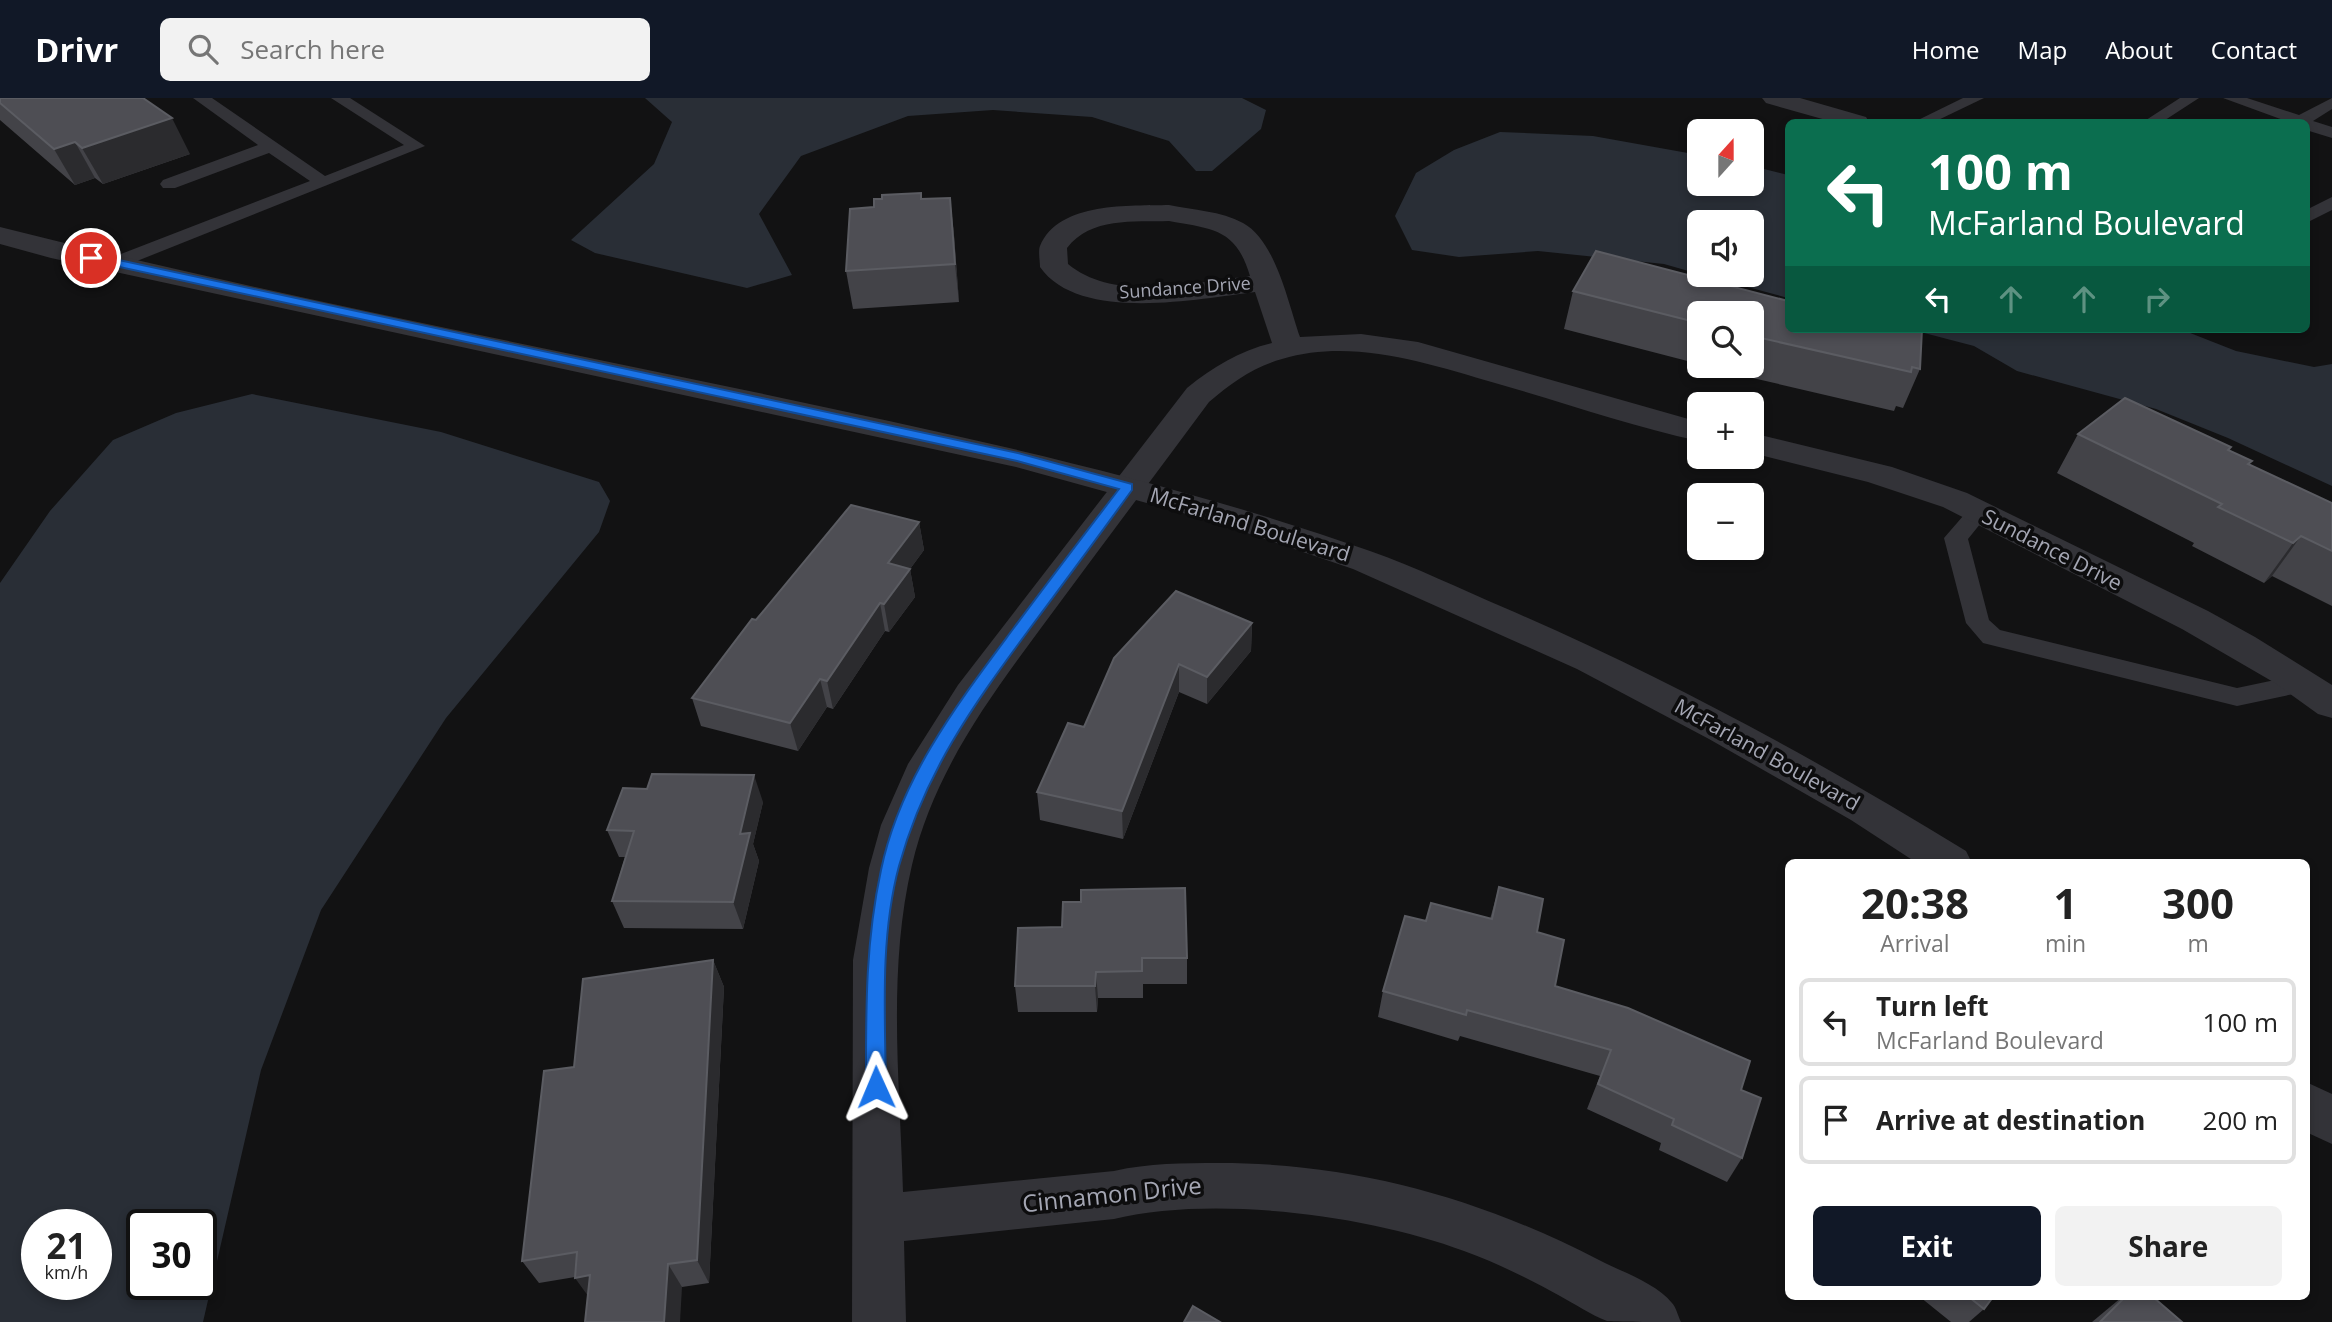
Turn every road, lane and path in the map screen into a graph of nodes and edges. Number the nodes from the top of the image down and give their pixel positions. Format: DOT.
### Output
graph roads {
  1 [pos="201,98"];
  2 [pos="339,98"];
  3 [pos="1774,98"];
  4 [pos="1976,98"];
  5 [pos="2191,98"];
  6 [pos="2231,98"];
  7 [pos="2332,102"];
  8 [pos="1847,119"];
  9 [pos="1929,119"];
  10 [pos="2156,119"];
  11 [pos="2293,119"];
  12 [pos="2306,119"];
  13 [pos="2310,125"];
  14 [pos="2332,133"];
  15 [pos="271,146"];
  16 [pos="321,181"];
  17 [pos="169,184"];
  18 [pos="2332,201"];
  19 [pos="2310,215"];
  20 [pos="0,235"];
  21 [pos="115,263"];
  22 [pos="1266,282"];
  23 [pos="1289,348"];
  24 [pos="1687,429"];
  25 [pos="1764,446"];
  26 [pos="1127,487"];
  27 [pos="1978,513"];
  28 [pos="2303,683"];
  29 [pos="2332,704"];
  30 [pos="1945,859"];
  31 [pos="2310,1107"];
  32 [pos="2332,1122"];
  33 [pos="878,1219"];
  34 [pos="879,1322"];
  35 [pos="1654,1322"];
  1 -- 15 [label="lane"];
  2 -- 16 [label="lane"];
  3 -- 8 [label="street"];
  4 -- 9 [label="lane"];
  5 -- 10 [label="lane"];
  6 -- 11 [label="lane"];
  7 -- 12 [label="lane"];
  13 -- 14 [label="lane"];
  15 -- 16 [label="lane"];
  15 -- 17 [label="lane"];
  16 -- 21 [label="lane"];
  18 -- 19 [label="lane"];
  20 -- 21 [label="street, McFarland Boulevard"];
  21 -- 26 [label="street, McFarland Boulevard"];
  22 -- 22 [label="street, Sundance Drive"];
  22 -- 23 [label="street, Sundance Drive"];
  23 -- 24 [label="street"];
  23 -- 26 [label="street"];
  25 -- 27 [label="street, Sundance Drive"];
  26 -- 30 [label="street, McFarland Boulevard"];
  26 -- 33 [label="street"];
  27 -- 28 [label="street, Sundance Drive"];
  27 -- 28 [label="lane"];
  28 -- 29 [label="street, Sundance Drive"];
  31 -- 32 [label="street"];
  33 -- 34 [label="street"];
  33 -- 35 [label="street, Cinnamon Drive"];
}
